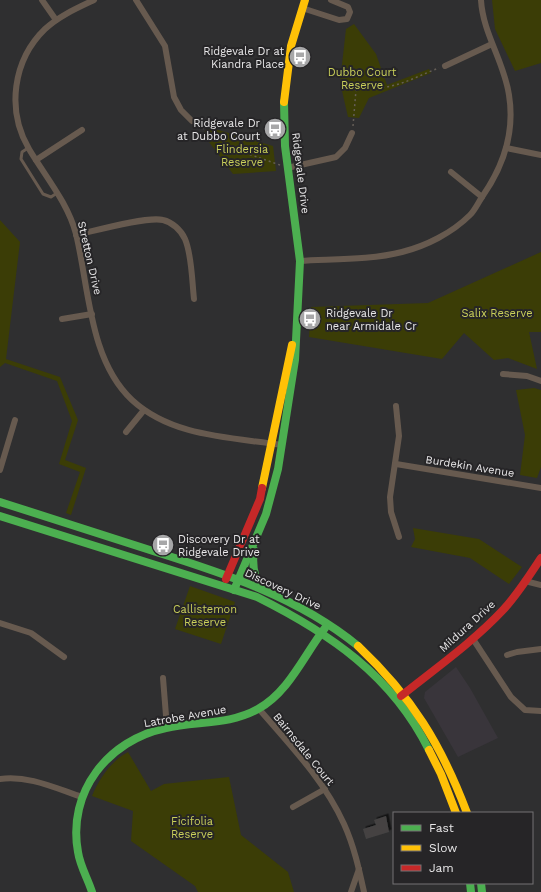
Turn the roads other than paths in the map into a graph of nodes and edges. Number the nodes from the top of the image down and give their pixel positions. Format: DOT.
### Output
graph roads {
  1 [pos="42,0"];
  2 [pos="94,0"];
  3 [pos="136,0"];
  4 [pos="305,0"];
  5 [pos="331,0"];
  6 [pos="481,0"];
  7 [pos="302,8"];
  8 [pos="56,20"];
  9 [pos="492,44"];
  10 [pos="445,66"];
  11 [pos="192,121"];
  12 [pos="82,130"];
  13 [pos="352,133"];
  14 [pos="28,148"];
  15 [pos="506,148"];
  16 [pos="541,155"];
  17 [pos="36,160"];
  18 [pos="287,168"];
  19 [pos="452,172"];
  20 [pos="57,193"];
  21 [pos="482,197"];
  22 [pos="76,234"];
  23 [pos="300,261"];
  24 [pos="194,299"];
  25 [pos="92,314"];
  26 [pos="62,319"];
  27 [pos="297,327"];
  28 [pos="503,374"];
  29 [pos="541,381"];
  30 [pos="396,406"];
  31 [pos="144,410"];
  32 [pos="16,420"];
  33 [pos="126,432"];
  34 [pos="271,444"];
  35 [pos="282,445"];
  36 [pos="396,464"];
  37 [pos="0,470"];
  38 [pos="541,488"];
  39 [pos="0,502"];
  40 [pos="0,516"];
  41 [pos="399,537"];
  42 [pos="257,538"];
  43 [pos="541,559"];
  44 [pos="227,575"];
  45 [pos="238,580"];
  46 [pos="525,581"];
  47 [pos="541,585"];
  48 [pos="223,587"];
  49 [pos="234,590"];
  50 [pos="265,590"];
  51 [pos="0,623"];
  52 [pos="329,624"];
  53 [pos="322,631"];
  54 [pos="473,639"];
  55 [pos="541,650"];
  56 [pos="507,655"];
  57 [pos="64,657"];
  58 [pos="163,678"];
  59 [pos="404,693"];
  60 [pos="397,699"];
  61 [pos="259,709"];
  62 [pos="541,711"];
  63 [pos="167,728"];
  64 [pos="0,779"];
  65 [pos="325,789"];
  66 [pos="82,797"];
  67 [pos="293,806"];
  68 [pos="456,812"];
  69 [pos="467,812"];
  70 [pos="359,869"];
  71 [pos="92,892"];
  72 [pos="351,892"];
  73 [pos="364,892"];
  1 -- 8 [label="street"];
  2 -- 8 [label="street, Stretton Drive"];
  3 -- 11 [label="street"];
  4 -- 7 [label="street, Ridgevale Drive"];
  5 -- 7 [label="street"];
  6 -- 9 [label="street"];
  7 -- 18 [label="street, Ridgevale Drive"];
  8 -- 14 [label="street, Stretton Drive"];
  9 -- 10 [label="street"];
  9 -- 15 [label="street"];
  12 -- 17 [label="street"];
  13 -- 18 [label="street"];
  14 -- 17 [label="street, Stretton Drive"];
  14 -- 20 [label="lane"];
  15 -- 16 [label="street"];
  15 -- 21 [label="street"];
  17 -- 20 [label="street, Stretton Drive"];
  18 -- 23 [label="street, Ridgevale Drive"];
  19 -- 21 [label="street"];
  20 -- 22 [label="street, Stretton Drive"];
  21 -- 23 [label="street"];
  22 -- 24 [label="street"];
  22 -- 25 [label="street, Stretton Drive"];
  23 -- 27 [label="street, Ridgevale Drive"];
  25 -- 26 [label="street"];
  25 -- 31 [label="street, Stretton Drive"];
  27 -- 34 [label="street, Ridgevale Drive"];
  27 -- 35 [label="street, Ridgevale Drive"];
  28 -- 29 [label="street"];
  30 -- 36 [label="street"];
  31 -- 33 [label="street"];
  31 -- 34 [label="street, Stretton Drive"];
  32 -- 37 [label="street"];
  34 -- 35 [label="street, Stretton Drive"];
  34 -- 44 [label="street, Ridgevale Drive"];
  35 -- 42 [label="street, Ridgevale Drive"];
  36 -- 38 [label="street, Burdekin Avenue"];
  36 -- 41 [label="street"];
  39 -- 44 [label="street, Discovery Drive"];
  40 -- 48 [label="street, Discovery Drive"];
  42 -- 45 [label="street, Ridgevale Drive"];
  42 -- 50 [label="street"];
  43 -- 46 [label="street, Mildura Drive"];
  44 -- 45 [label="street, Discovery Drive"];
  44 -- 48 [label="street, Ridgevale Drive"];
  45 -- 49 [label="street, Ridgevale Drive"];
  45 -- 50 [label="street, Discovery Drive"];
  46 -- 47 [label="street"];
  46 -- 54 [label="street, Mildura Drive"];
  48 -- 49 [label="street, Discovery Drive"];
  49 -- 53 [label="street, Discovery Drive"];
  50 -- 52 [label="street, Discovery Drive"];
  51 -- 57 [label="street"];
  52 -- 53 [label="street, Latrobe Avenue"];
  52 -- 59 [label="street, Discovery Drive"];
  53 -- 60 [label="street, Discovery Drive"];
  53 -- 61 [label="street, Latrobe Avenue"];
  54 -- 59 [label="street, Mildura Drive"];
  54 -- 62 [label="street"];
  55 -- 56 [label="street"];
  58 -- 63 [label="street"];
  59 -- 60 [label="street, Mildura Drive"];
  59 -- 69 [label="street, Discovery Drive"];
  60 -- 68 [label="street, Discovery Drive"];
  61 -- 63 [label="street, Latrobe Avenue"];
  61 -- 65 [label="street, Bairnsdale Court"];
  63 -- 66 [label="street, Latrobe Avenue"];
  64 -- 66 [label="street"];
  65 -- 67 [label="street"];
  65 -- 70 [label="street, Bairnsdale Court"];
  66 -- 71 [label="street, Latrobe Avenue"];
  70 -- 72 [label="street"];
  70 -- 73 [label="street, Bairnsdale Court"];
}
